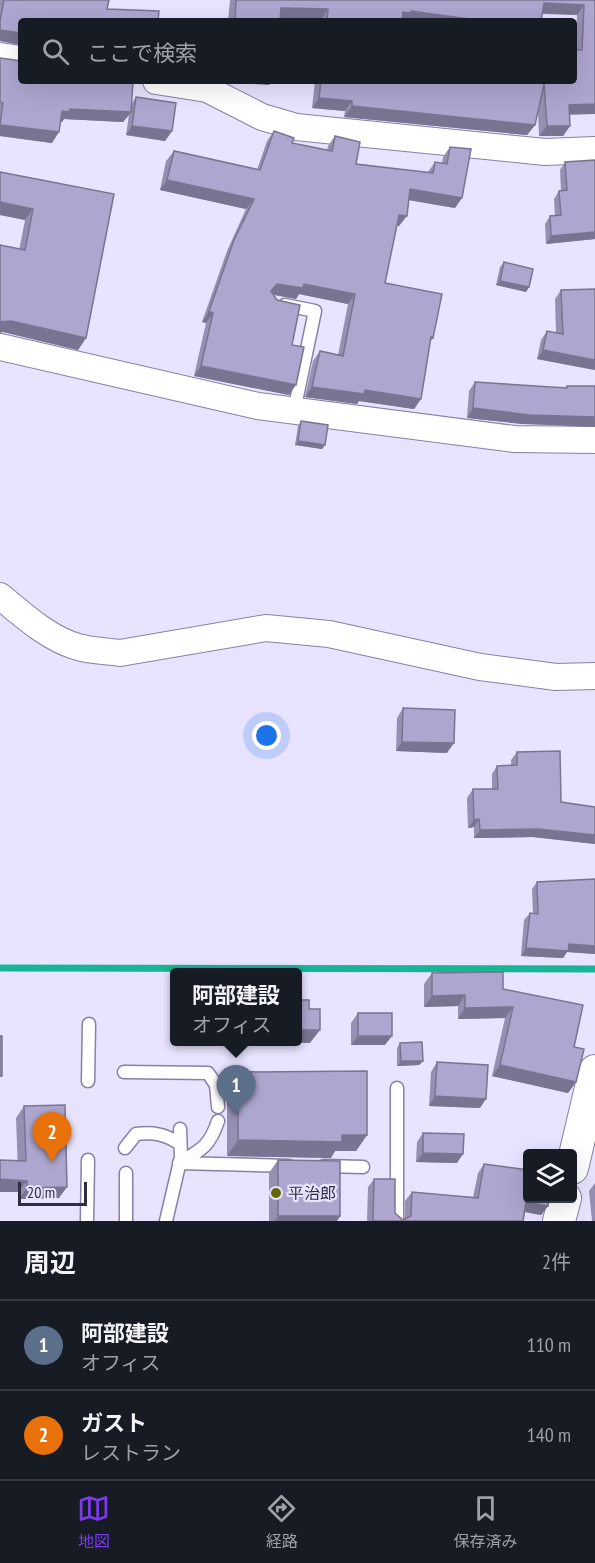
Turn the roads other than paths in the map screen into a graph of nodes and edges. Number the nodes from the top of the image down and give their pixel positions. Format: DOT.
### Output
graph roads {
  1 [pos="0,56"];
  2 [pos="18,59"];
  3 [pos="175,84"];
  4 [pos="595,150"];
  5 [pos="272,302"];
  6 [pos="0,347"];
  7 [pos="294,411"];
  8 [pos="595,440"];
  9 [pos="0,596"];
  10 [pos="595,676"];
  11 [pos="89,1024"];
  12 [pos="595,1071"];
  13 [pos="124,1072"];
  14 [pos="88,1081"];
  15 [pos="398,1088"];
  16 [pos="218,1107"];
  17 [pos="218,1121"];
  18 [pos="180,1130"];
  19 [pos="180,1144"];
  20 [pos="125,1148"];
  21 [pos="577,1150"];
  22 [pos="88,1160"];
  23 [pos="179,1163"];
  24 [pos="363,1167"];
  25 [pos="126,1173"];
  26 [pos="564,1203"];
  27 [pos="87,1221"];
  28 [pos="126,1221"];
  29 [pos="166,1221"];
  30 [pos="397,1221"];
  31 [pos="559,1221"];
  1 -- 2 [label="street"];
  3 -- 4 [label="street"];
  5 -- 7 [label="lane"];
  6 -- 7 [label="street"];
  7 -- 8 [label="street"];
  9 -- 10 [label="street"];
  11 -- 14 [label="lane"];
  12 -- 21 [label="street"];
  13 -- 16 [label="lane"];
  15 -- 30 [label="lane"];
  17 -- 23 [label="lane"];
  18 -- 19 [label="lane"];
  19 -- 20 [label="lane"];
  19 -- 23 [label="lane"];
  22 -- 27 [label="lane"];
  23 -- 24 [label="lane"];
  23 -- 29 [label="lane"];
  25 -- 28 [label="lane"];
  26 -- 31 [label="street"];
}
